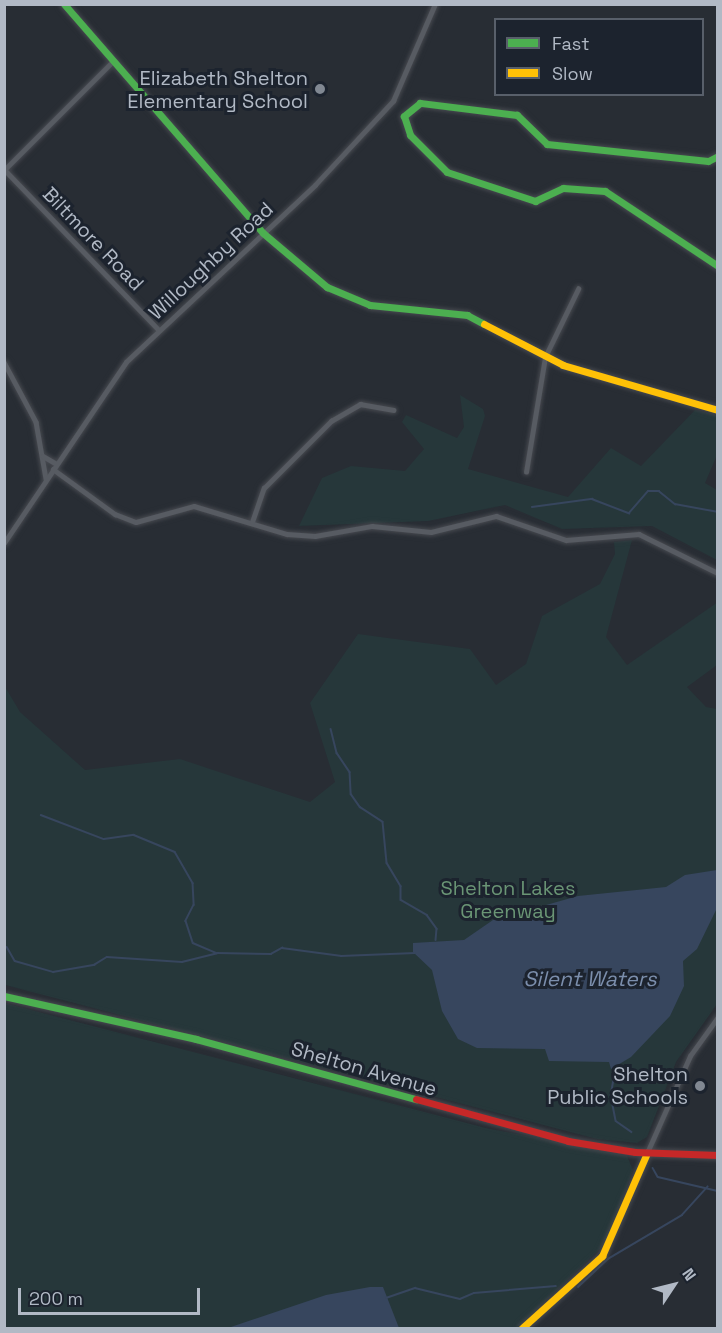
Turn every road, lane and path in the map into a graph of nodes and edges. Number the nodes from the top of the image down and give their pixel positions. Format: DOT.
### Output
graph roads {
  1 [pos="64,4"];
  2 [pos="435,4"];
  3 [pos="113,61"];
  4 [pos="717,156"];
  5 [pos="5,170"];
  6 [pos="263,233"];
  7 [pos="717,266"];
  8 [pos="578,289"];
  9 [pos="159,330"];
  10 [pos="545,357"];
  11 [pos="4,362"];
  12 [pos="393,410"];
  13 [pos="717,410"];
  14 [pos="43,456"];
  15 [pos="55,466"];
  16 [pos="526,472"];
  17 [pos="46,479"];
  18 [pos="252,522"];
  19 [pos="4,543"];
  20 [pos="717,573"];
  21 [pos="4,996"];
  22 [pos="717,1017"];
  23 [pos="647,1152"];
  24 [pos="717,1155"];
  25 [pos="522,1329"];
  1 -- 3 [label="street"];
  2 -- 6 [label="street, Willoughby Road"];
  3 -- 5 [label="street"];
  3 -- 6 [label="street"];
  4 -- 7 [label="street"];
  5 -- 9 [label="street, Biltmore Road"];
  6 -- 9 [label="street, Willoughby Road"];
  6 -- 10 [label="street"];
  8 -- 10 [label="street"];
  9 -- 15 [label="street, Willoughby Road"];
  10 -- 13 [label="street"];
  10 -- 16 [label="street"];
  11 -- 14 [label="street"];
  12 -- 18 [label="street"];
  14 -- 15 [label="street"];
  14 -- 17 [label="street"];
  15 -- 17 [label="street, Willoughby Road"];
  15 -- 18 [label="street"];
  17 -- 19 [label="street, Willoughby Road"];
  18 -- 20 [label="street"];
  21 -- 23 [label="street, Shelton Avenue"];
  22 -- 23 [label="street"];
  23 -- 24 [label="street, Shelton Avenue"];
  23 -- 25 [label="street"];
}
